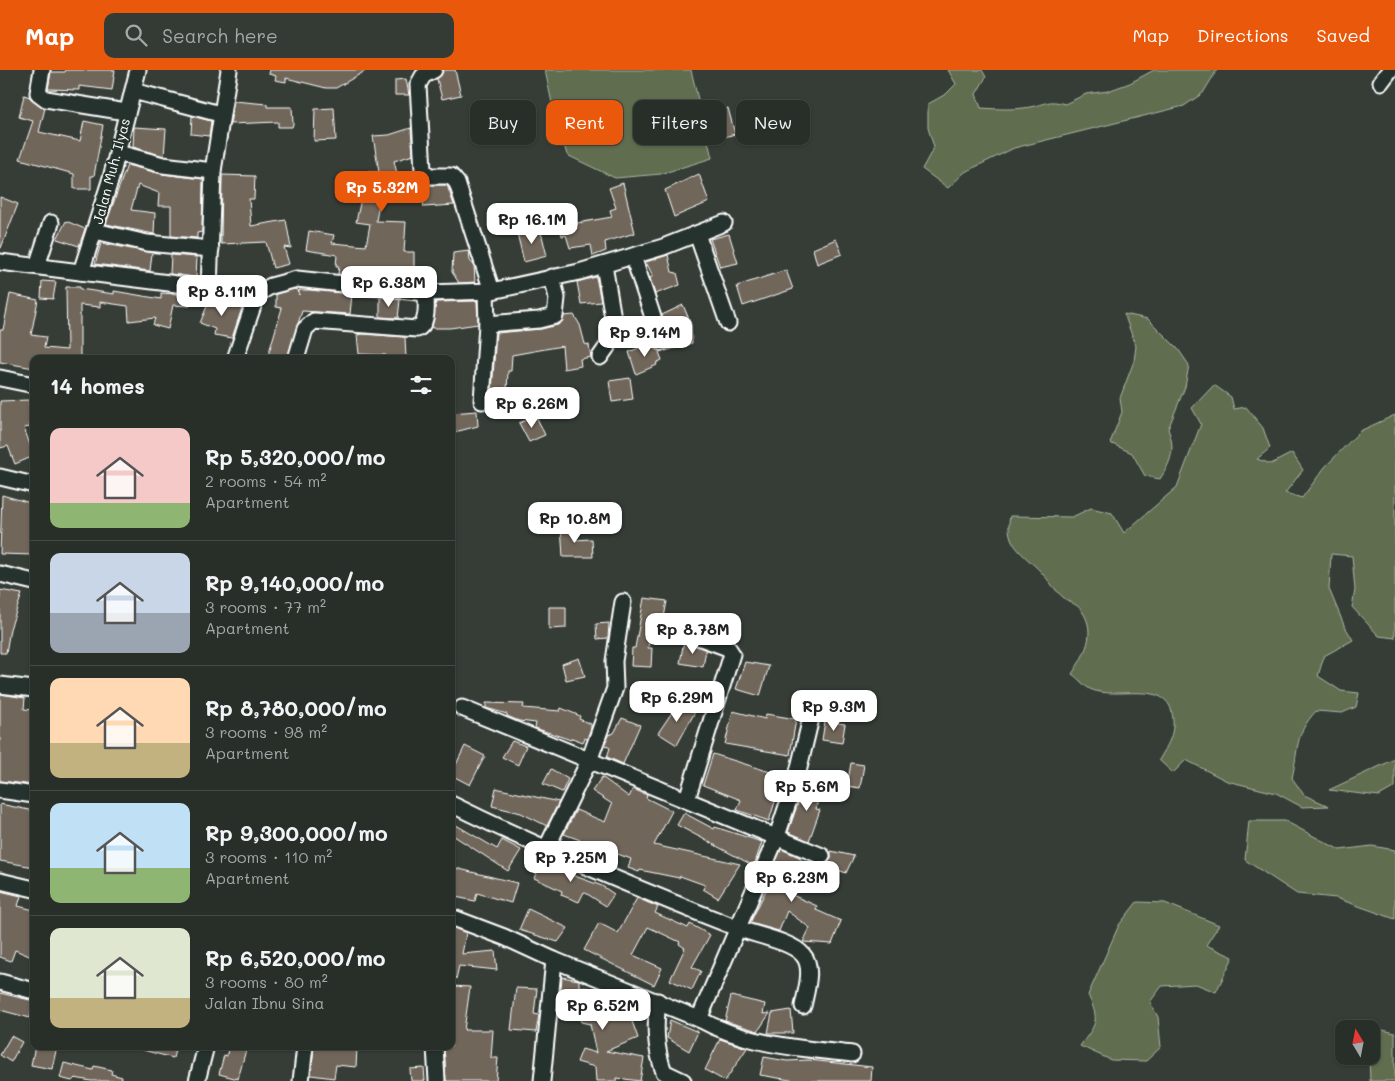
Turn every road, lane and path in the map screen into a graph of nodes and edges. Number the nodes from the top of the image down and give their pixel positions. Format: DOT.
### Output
graph roads {
  1 [pos="42,70"];
  2 [pos="138,70"];
  3 [pos="229,70"];
  4 [pos="434,70"];
  5 [pos="133,91"];
  6 [pos="126,112"];
  7 [pos="220,114"];
  8 [pos="118,153"];
  9 [pos="213,171"];
  10 [pos="724,222"];
  11 [pos="51,223"];
  12 [pos="95,230"];
  13 [pos="697,234"];
  14 [pos="211,249"];
  15 [pos="633,256"];
  16 [pos="0,262"];
  17 [pos="604,265"];
  18 [pos="37,266"];
  19 [pos="81,272"];
  20 [pos="552,277"];
  21 [pos="209,290"];
  22 [pos="489,292"];
  23 [pos="426,293"];
  24 [pos="256,294"];
  25 [pos="728,323"];
  26 [pos="488,324"];
  27 [pos="661,342"];
  28 [pos="237,355"];
  29 [pos="297,355"];
  30 [pos="600,357"];
  31 [pos="0,378"];
  32 [pos="30,384"];
  33 [pos="482,402"];
  34 [pos="0,477"];
  35 [pos="30,484"];
  36 [pos="0,574"];
  37 [pos="30,581"];
  38 [pos="623,602"];
  39 [pos="698,637"];
  40 [pos="0,685"];
  41 [pos="30,689"];
  42 [pos="462,708"];
  43 [pos="811,718"];
  44 [pos="589,761"];
  45 [pos="0,790"];
  46 [pos="30,794"];
  47 [pos="687,799"];
  48 [pos="455,806"];
  49 [pos="777,836"];
  50 [pos="546,849"];
  51 [pos="822,856"];
  52 [pos="0,881"];
  53 [pos="30,888"];
  54 [pos="455,919"];
  55 [pos="738,929"];
  56 [pos="554,960"];
  57 [pos="0,982"];
  58 [pos="30,990"];
  59 [pos="658,1001"];
  60 [pos="803,1006"];
  61 [pos="699,1019"];
  62 [pos="205,1050"];
  63 [pos="305,1050"];
  64 [pos="435,1050"];
  65 [pos="852,1054"];
  66 [pos="662,1077"];
  67 [pos="197,1081"];
  68 [pos="301,1081"];
  69 [pos="437,1081"];
  70 [pos="542,1081"];
  71 [pos="683,1081"];
  1 -- 6 [label="street"];
  2 -- 5 [label="street, Jalan Muh. Ilyas"];
  3 -- 7 [label="street"];
  4 -- 22 [label="street"];
  5 -- 6 [label="street, Jalan Muh. Ilyas"];
  5 -- 7 [label="street"];
  6 -- 8 [label="street, Jalan Muh. Ilyas"];
  7 -- 9 [label="street"];
  8 -- 9 [label="street"];
  8 -- 12 [label="street, Jalan Muh. Ilyas"];
  9 -- 14 [label="street"];
  10 -- 13 [label="street"];
  11 -- 18 [label="street"];
  12 -- 14 [label="street"];
  12 -- 19 [label="street, Jalan Muh. Ilyas"];
  13 -- 15 [label="street"];
  13 -- 25 [label="street"];
  14 -- 21 [label="street"];
  15 -- 17 [label="street"];
  15 -- 27 [label="street"];
  16 -- 18 [label="street"];
  17 -- 20 [label="street"];
  17 -- 30 [label="street"];
  18 -- 19 [label="street"];
  19 -- 21 [label="street"];
  20 -- 22 [label="street"];
  20 -- 26 [label="street"];
  21 -- 24 [label="street"];
  22 -- 23 [label="street"];
  22 -- 26 [label="street"];
  23 -- 24 [label="street"];
  23 -- 29 [label="street"];
  24 -- 28 [label="street"];
  26 -- 33 [label="street"];
  31 -- 32 [label="street"];
  34 -- 35 [label="street"];
  36 -- 37 [label="street"];
  38 -- 44 [label="street"];
  39 -- 47 [label="street"];
  40 -- 41 [label="street"];
  42 -- 44 [label="street"];
  43 -- 49 [label="street"];
  44 -- 47 [label="street"];
  44 -- 50 [label="street"];
  45 -- 46 [label="street"];
  47 -- 49 [label="street"];
  48 -- 50 [label="street"];
  49 -- 51 [label="street"];
  49 -- 55 [label="street"];
  50 -- 55 [label="street"];
  52 -- 53 [label="street"];
  54 -- 56 [label="street"];
  55 -- 60 [label="street"];
  55 -- 61 [label="street"];
  56 -- 59 [label="street"];
  56 -- 70 [label="street"];
  57 -- 58 [label="street"];
  59 -- 61 [label="street"];
  59 -- 66 [label="street"];
  61 -- 65 [label="street"];
  62 -- 67 [label="street"];
  63 -- 68 [label="street"];
  64 -- 69 [label="street"];
  66 -- 71 [label="street"];
}
